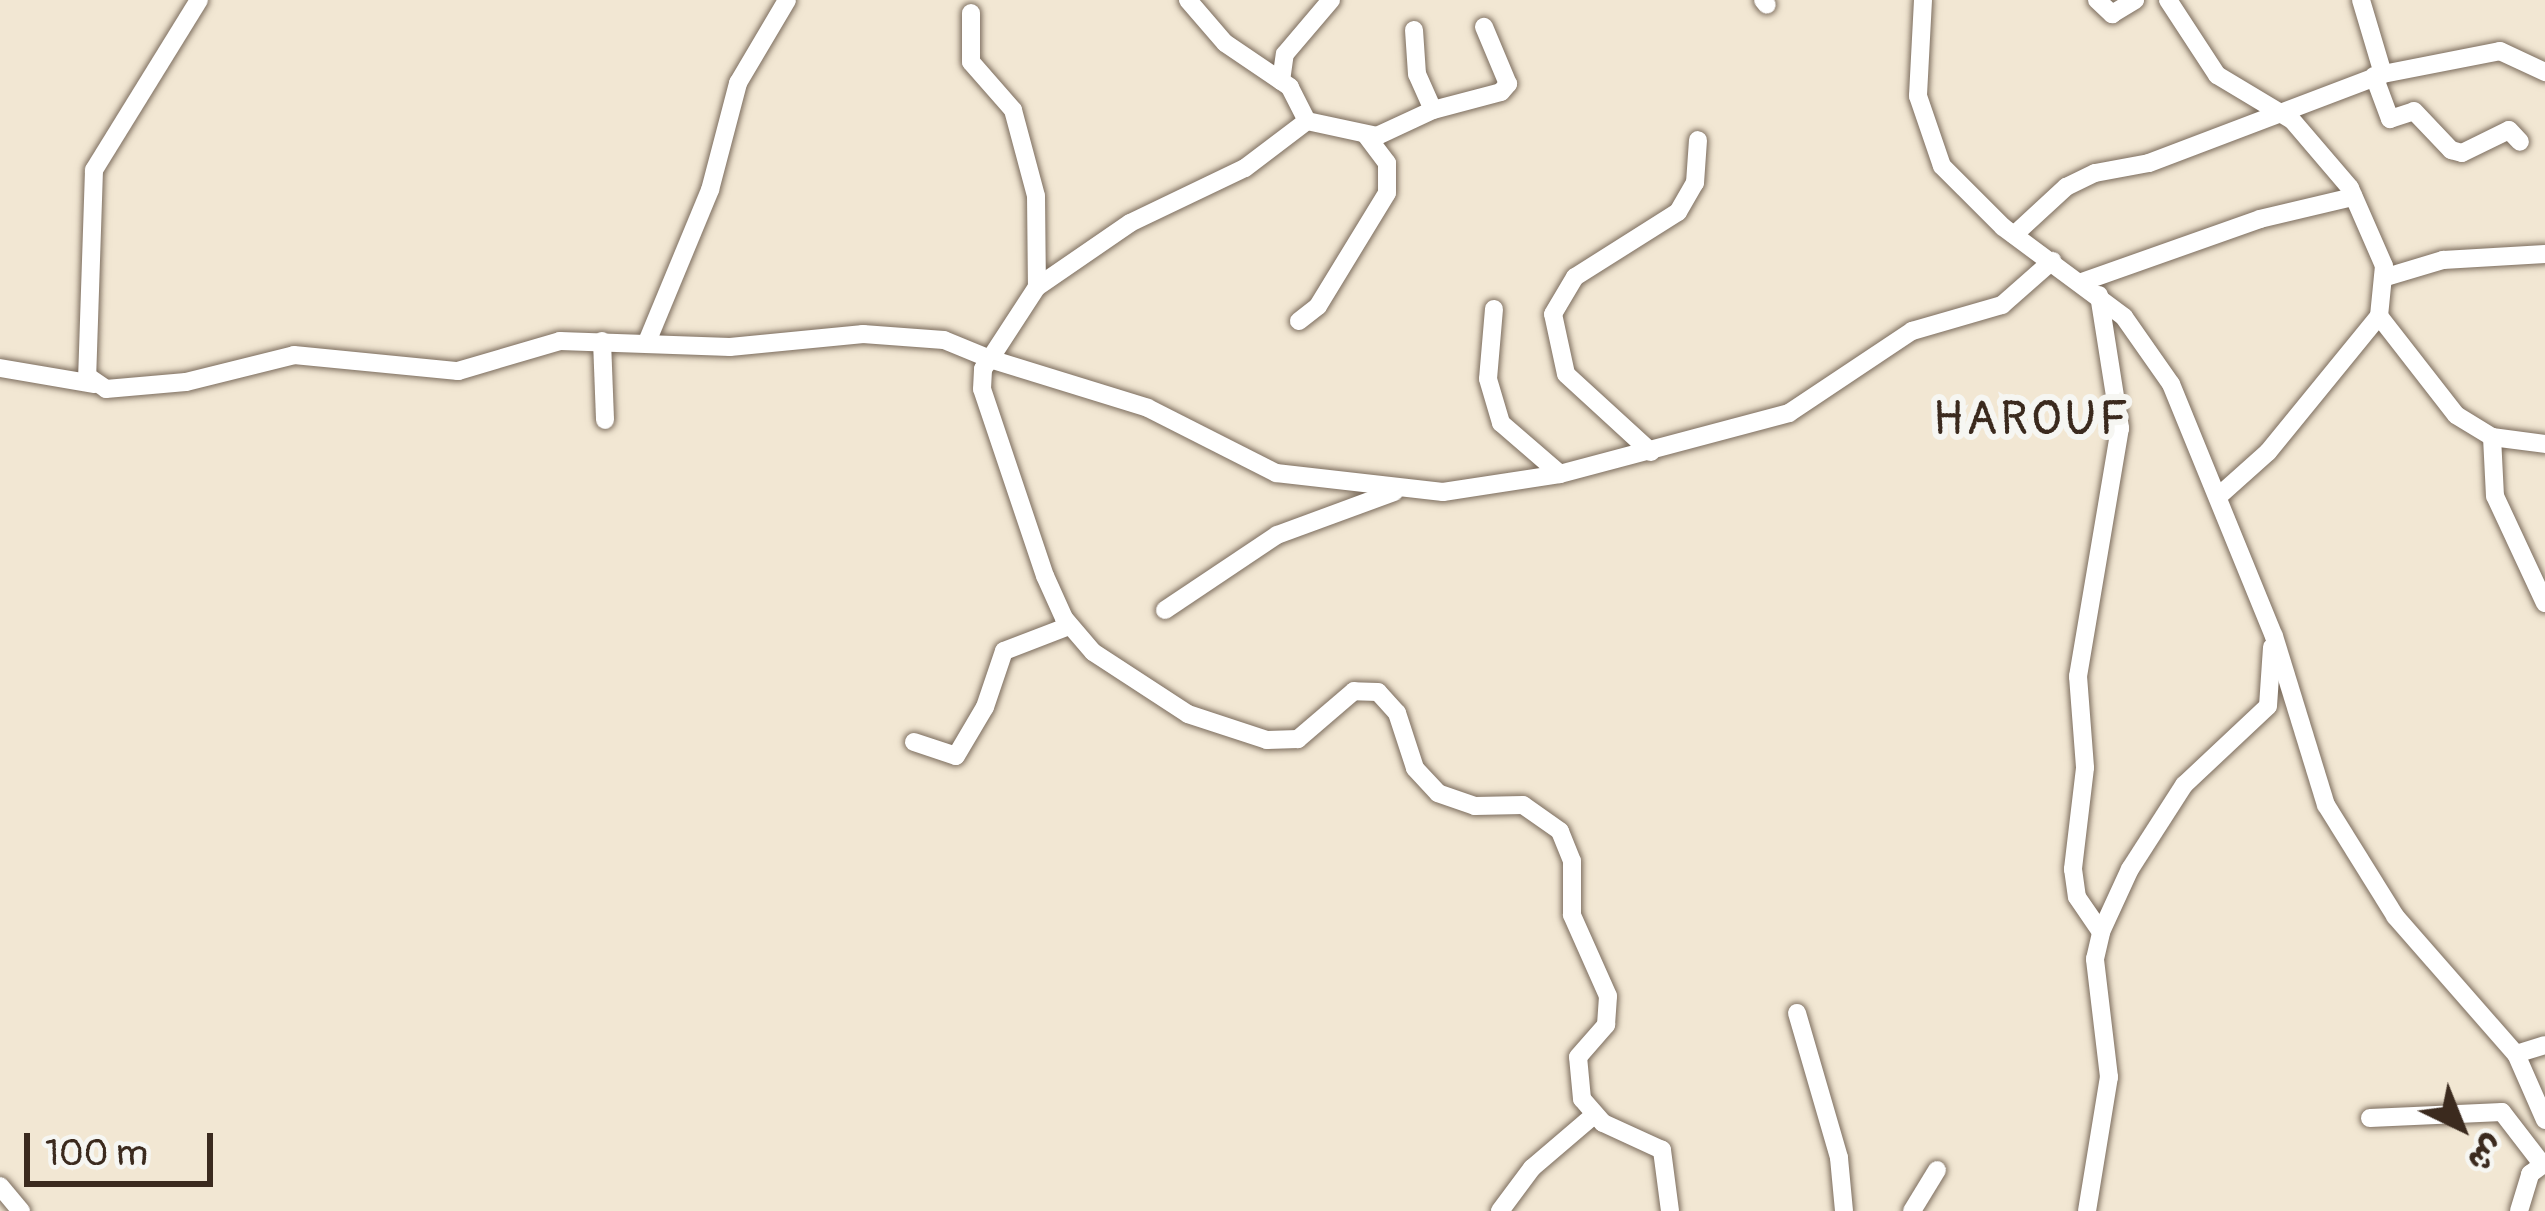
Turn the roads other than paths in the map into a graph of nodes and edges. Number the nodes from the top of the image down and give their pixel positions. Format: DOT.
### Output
graph roads {
  1 [pos="200,0"];
  2 [pos="787,0"];
  3 [pos="1188,0"];
  4 [pos="1331,0"];
  5 [pos="1923,0"];
  6 [pos="2096,0"];
  7 [pos="2135,0"];
  8 [pos="2168,0"];
  9 [pos="2361,0"];
  10 [pos="971,13"];
  11 [pos="1484,27"];
  12 [pos="1414,30"];
  13 [pos="2545,72"];
  14 [pos="2379,75"];
  15 [pos="1281,81"];
  16 [pos="1433,110"];
  17 [pos="2281,114"];
  18 [pos="1307,121"];
  19 [pos="1366,135"];
  20 [pos="1698,140"];
  21 [pos="2520,142"];
  22 [pos="2353,196"];
  23 [pos="2014,235"];
  24 [pos="2545,254"];
  25 [pos="2052,261"];
  26 [pos="2384,278"];
  27 [pos="2082,282"];
  28 [pos="1037,287"];
  29 [pos="2099,295"];
  30 [pos="1494,309"];
  31 [pos="2379,316"];
  32 [pos="1299,321"];
  33 [pos="602,341"];
  34 [pos="647,342"];
  35 [pos="990,359"];
  36 [pos="0,368"];
  37 [pos="95,385"];
  38 [pos="604,420"];
  39 [pos="2492,437"];
  40 [pos="2545,444"];
  41 [pos="1651,452"];
  42 [pos="1560,474"];
  43 [pos="1394,492"];
  44 [pos="2221,494"];
  45 [pos="2545,603"];
  46 [pos="1165,610"];
  47 [pos="1070,626"];
  48 [pos="2274,636"];
  49 [pos="914,742"];
  50 [pos="2101,932"];
  51 [pos="1797,1013"];
  52 [pos="2545,1045"];
  53 [pos="2516,1054"];
  54 [pos="1594,1115"];
  55 [pos="2370,1118"];
  56 [pos="2545,1120"];
  57 [pos="2543,1164"];
  58 [pos="1937,1170"];
  59 [pos="0,1186"];
  60 [pos="21,1211"];
  61 [pos="1500,1211"];
  62 [pos="1670,1211"];
  63 [pos="1844,1211"];
  64 [pos="1912,1211"];
  65 [pos="2086,1211"];
  66 [pos="2519,1211"];
  1 -- 37 [label="street"];
  2 -- 34 [label="street"];
  3 -- 15 [label="street"];
  4 -- 15 [label="street"];
  5 -- 23 [label="street"];
  6 -- 7 [label="street"];
  8 -- 17 [label="street"];
  9 -- 14 [label="street"];
  10 -- 28 [label="street"];
  11 -- 16 [label="street"];
  12 -- 16 [label="street"];
  13 -- 14 [label="street"];
  14 -- 17 [label="street"];
  14 -- 21 [label="street"];
  15 -- 18 [label="street"];
  16 -- 19 [label="street"];
  17 -- 22 [label="street"];
  17 -- 23 [label="street"];
  18 -- 19 [label="street"];
  18 -- 28 [label="street"];
  19 -- 32 [label="street"];
  20 -- 41 [label="street"];
  22 -- 26 [label="street"];
  22 -- 27 [label="street"];
  23 -- 25 [label="street"];
  24 -- 26 [label="street"];
  25 -- 27 [label="street"];
  25 -- 41 [label="street"];
  26 -- 31 [label="street"];
  27 -- 29 [label="street"];
  28 -- 35 [label="street"];
  29 -- 44 [label="street"];
  29 -- 50 [label="street"];
  30 -- 42 [label="street"];
  31 -- 39 [label="street"];
  31 -- 44 [label="street"];
  33 -- 34 [label="street"];
  33 -- 37 [label="street"];
  33 -- 38 [label="street"];
  34 -- 35 [label="street"];
  35 -- 43 [label="street"];
  35 -- 47 [label="street"];
  36 -- 37 [label="street"];
  39 -- 40 [label="street"];
  39 -- 45 [label="street"];
  41 -- 42 [label="street"];
  42 -- 43 [label="street"];
  43 -- 46 [label="street"];
  44 -- 48 [label="street"];
  47 -- 49 [label="street"];
  47 -- 54 [label="street"];
  48 -- 50 [label="street"];
  48 -- 53 [label="street"];
  50 -- 65 [label="street"];
  51 -- 63 [label="street"];
  52 -- 53 [label="street"];
  53 -- 56 [label="street"];
  54 -- 61 [label="street"];
  54 -- 62 [label="street"];
  55 -- 57 [label="street"];
  57 -- 66 [label="street"];
  58 -- 64 [label="street"];
  59 -- 60 [label="street"];
}
